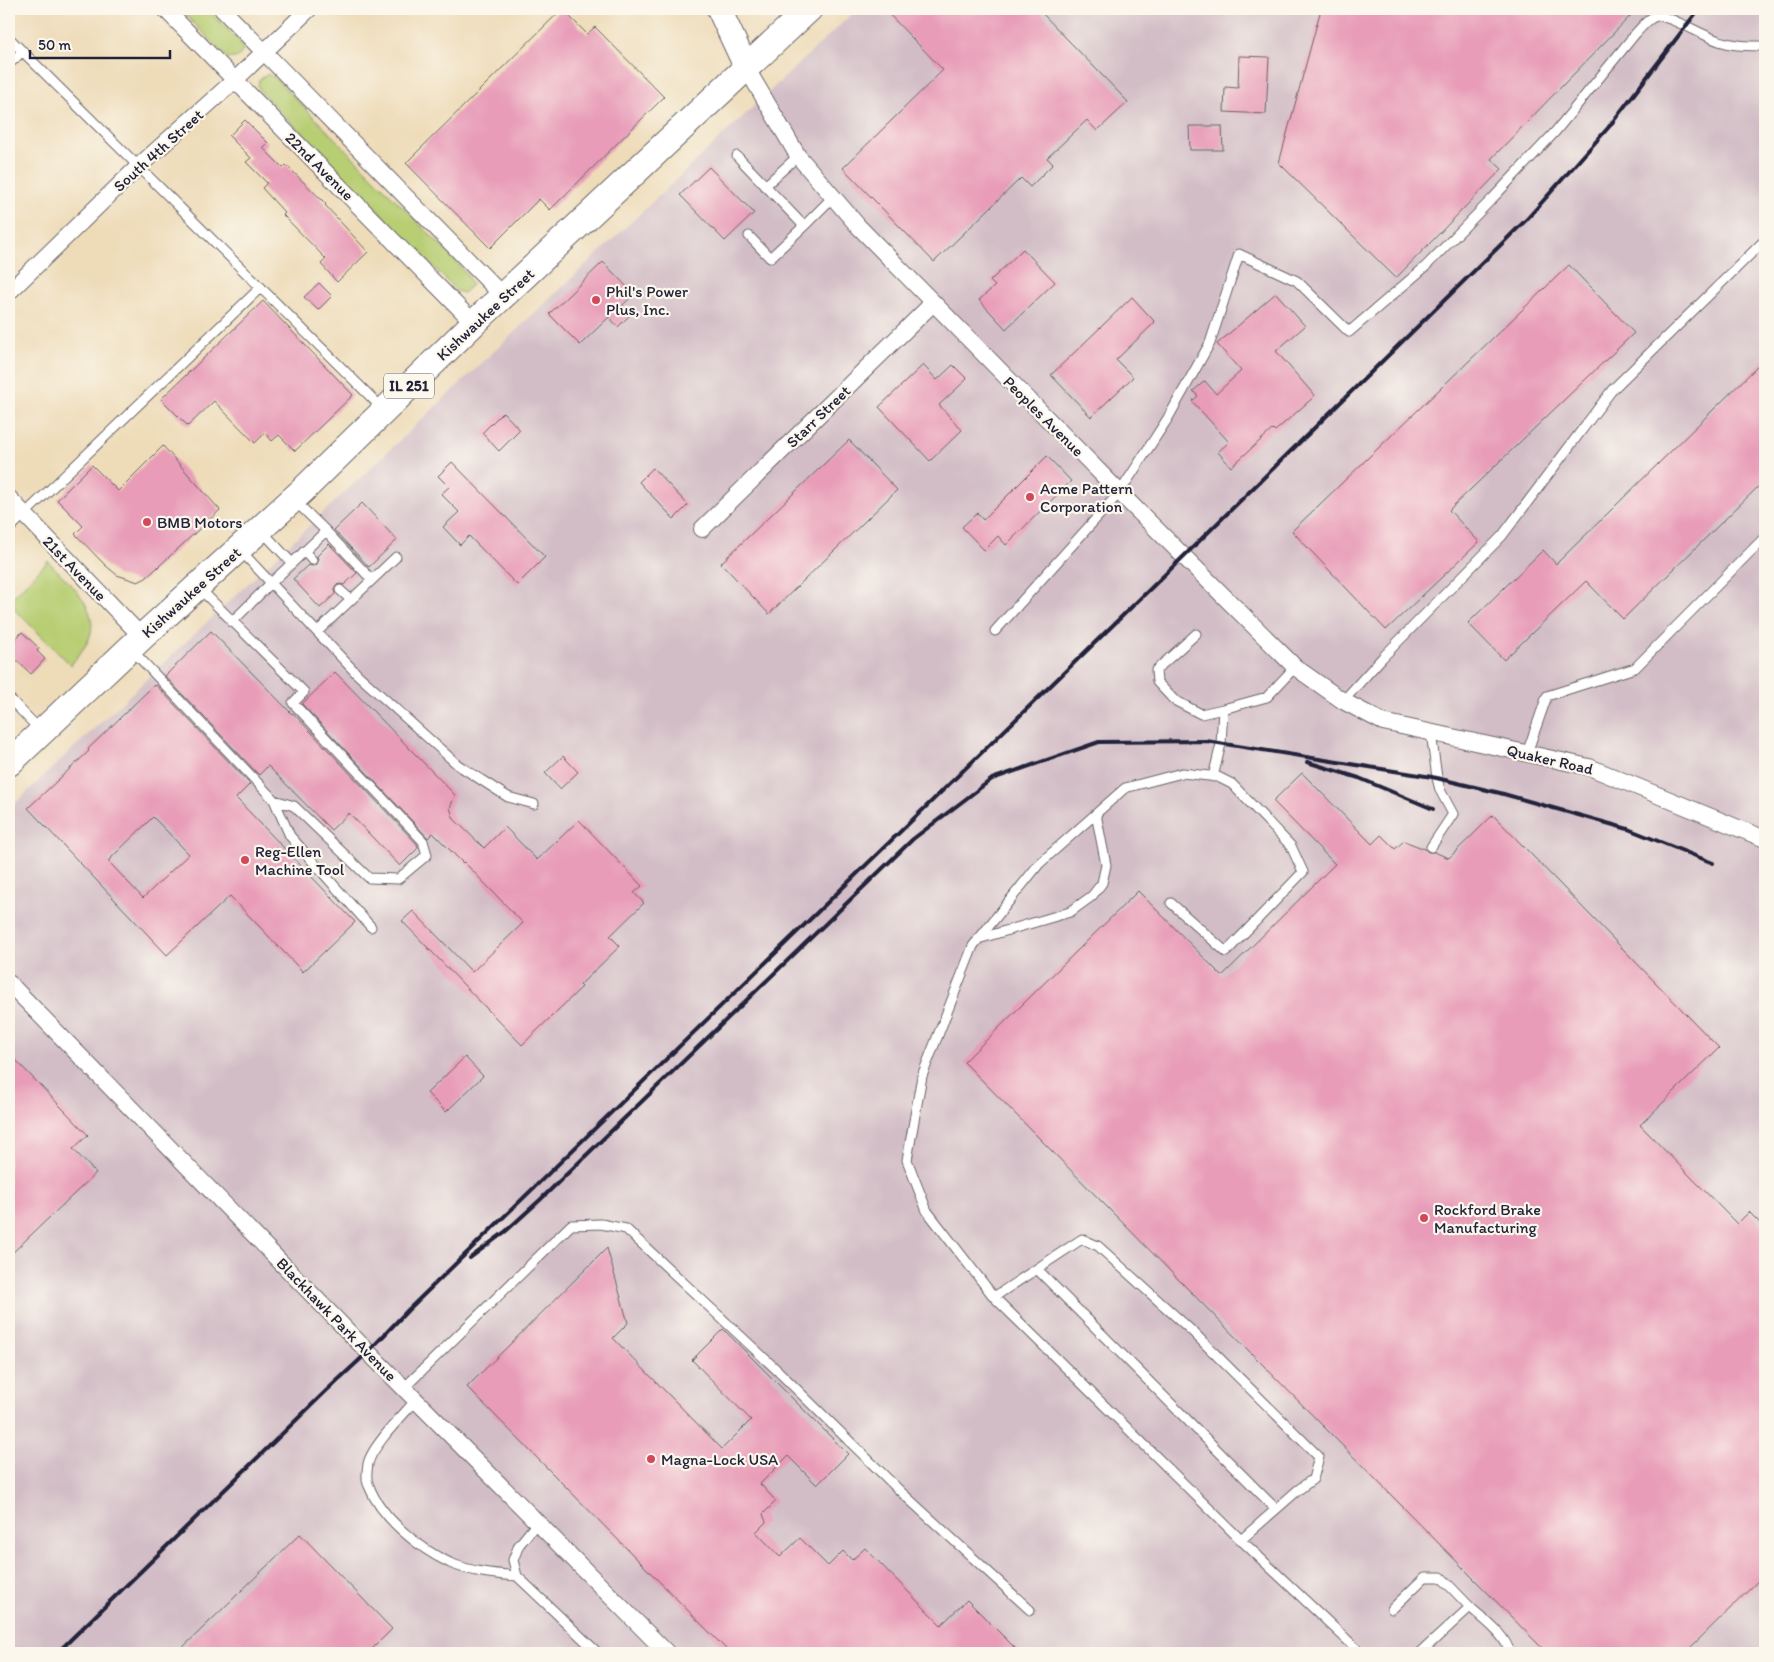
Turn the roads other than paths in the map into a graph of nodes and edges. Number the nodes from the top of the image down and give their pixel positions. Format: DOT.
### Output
graph roads {
  1 [pos="165,9"];
  2 [pos="222,9"];
  3 [pos="309,9"];
  4 [pos="719,9"];
  5 [pos="809,9"];
  6 [pos="9,38"];
  7 [pos="1765,46"];
  8 [pos="22,51"];
  9 [pos="264,52"];
  10 [pos="9,64"];
  11 [pos="747,69"];
  12 [pos="235,80"];
  13 [pos="737,156"];
  14 [pos="798,156"];
  15 [pos="139,166"];
  16 [pos="765,186"];
  17 [pos="833,198"];
  18 [pos="804,226"];
  19 [pos="748,236"];
  20 [pos="1765,240"];
  21 [pos="261,287"];
  22 [pos="9,292"];
  23 [pos="503,296"];
  24 [pos="933,303"];
  25 [pos="474,323"];
  26 [pos="384,411"];
  27 [pos="1120,492"];
  28 [pos="9,498"];
  29 [pos="293,499"];
  30 [pos="24,514"];
  31 [pos="9,529"];
  32 [pos="260,529"];
  33 [pos="702,529"];
  34 [pos="326,530"];
  35 [pos="1765,537"];
  36 [pos="239,549"];
  37 [pos="304,551"];
  38 [pos="396,557"];
  39 [pos="312,560"];
  40 [pos="292,563"];
  41 [pos="372,580"];
  42 [pos="271,582"];
  43 [pos="198,586"];
  44 [pos="340,590"];
  45 [pos="351,600"];
  46 [pos="232,622"];
  47 [pos="996,631"];
  48 [pos="317,632"];
  49 [pos="1196,634"];
  50 [pos="136,642"];
  51 [pos="1295,668"];
  52 [pos="9,698"];
  53 [pos="1343,701"];
  54 [pos="1223,709"];
  55 [pos="1383,722"];
  56 [pos="42,732"];
  57 [pos="1431,732"];
  58 [pos="1527,753"];
  59 [pos="9,763"];
  60 [pos="1213,777"];
  61 [pos="274,800"];
  62 [pos="534,804"];
  63 [pos="1096,814"];
  64 [pos="1765,839"];
  65 [pos="1431,847"];
  66 [pos="1171,903"];
  67 [pos="371,927"];
  68 [pos="978,940"];
  69 [pos="9,983"];
  70 [pos="1037,1269"];
  71 [pos="994,1297"];
  72 [pos="404,1388"];
  73 [pos="416,1400"];
  74 [pos="1276,1509"];
  75 [pos="537,1523"];
  76 [pos="1241,1540"];
  77 [pos="517,1576"];
  78 [pos="1470,1607"];
  79 [pos="1392,1609"];
  80 [pos="1030,1610"];
  81 [pos="598,1653"];
  82 [pos="667,1653"];
  83 [pos="1361,1653"];
  84 [pos="1420,1653"];
  85 [pos="1510,1653"];
  1 -- 12 [label="street, 22nd Avenue"];
  2 -- 9 [label="street"];
  3 -- 9 [label="street, South 4th Street"];
  4 -- 11 [label="street"];
  5 -- 11 [label="main road, Kishwaukee Street / IL 251"];
  6 -- 8 [label="lane"];
  7 -- 27 [label="lane"];
  8 -- 10 [label="lane"];
  8 -- 15 [label="lane"];
  9 -- 12 [label="street, South 4th Street"];
  9 -- 23 [label="street"];
  11 -- 14 [label="street, Peoples Avenue"];
  11 -- 23 [label="main road, Kishwaukee Street / IL 251"];
  12 -- 15 [label="street, South 4th Street"];
  12 -- 25 [label="street, 22nd Avenue"];
  13 -- 16 [label="lane"];
  14 -- 16 [label="lane"];
  14 -- 17 [label="street, Peoples Avenue"];
  15 -- 21 [label="lane"];
  15 -- 22 [label="street, South 4th Street"];
  16 -- 18 [label="lane"];
  17 -- 18 [label="lane"];
  17 -- 24 [label="street, Peoples Avenue"];
  18 -- 19 [label="lane"];
  20 -- 53 [label="lane"];
  21 -- 26 [label="lane"];
  21 -- 30 [label="lane"];
  23 -- 25 [label="main road, Kishwaukee Street / IL 251"];
  24 -- 27 [label="street, Peoples Avenue"];
  24 -- 33 [label="street, Starr Street"];
  25 -- 26 [label="main road, Kishwaukee Street / IL 251"];
  26 -- 29 [label="main road, Kishwaukee Street / IL 251"];
  27 -- 47 [label="lane"];
  27 -- 51 [label="street, Peoples Avenue"];
  28 -- 30 [label="street, 21st Avenue"];
  29 -- 32 [label="main road, Kishwaukee Street / IL 251"];
  29 -- 34 [label="lane"];
  30 -- 31 [label="lane"];
  30 -- 50 [label="street, 21st Avenue"];
  32 -- 36 [label="main road, Kishwaukee Street / IL 251"];
  32 -- 40 [label="lane"];
  34 -- 37 [label="lane"];
  34 -- 41 [label="lane"];
  35 -- 58 [label="lane"];
  36 -- 42 [label="lane"];
  36 -- 43 [label="main road, Kishwaukee Street / IL 251"];
  37 -- 39 [label="lane"];
  37 -- 40 [label="lane"];
  38 -- 41 [label="lane"];
  40 -- 42 [label="lane"];
  41 -- 45 [label="lane"];
  42 -- 46 [label="lane"];
  42 -- 48 [label="lane"];
  43 -- 46 [label="lane"];
  43 -- 50 [label="main road, Kishwaukee Street / IL 251"];
  44 -- 45 [label="lane"];
  45 -- 48 [label="lane"];
  46 -- 61 [label="lane"];
  48 -- 62 [label="lane"];
  49 -- 54 [label="lane"];
  50 -- 56 [label="main road, Kishwaukee Street / IL 251"];
  50 -- 61 [label="lane"];
  51 -- 53 [label="street, Peoples Avenue"];
  51 -- 54 [label="lane"];
  52 -- 56 [label="lane"];
  53 -- 55 [label="street, Peoples Avenue"];
  54 -- 60 [label="lane"];
  55 -- 57 [label="street, Quaker Road"];
  56 -- 59 [label="main road, Kishwaukee Street / IL 251"];
  57 -- 58 [label="street, Quaker Road"];
  57 -- 65 [label="lane"];
  58 -- 64 [label="street, Quaker Road"];
  60 -- 63 [label="lane"];
  60 -- 66 [label="lane"];
  61 -- 67 [label="lane"];
  63 -- 68 [label="lane"];
  63 -- 68 [label="lane"];
  68 -- 71 [label="lane"];
  69 -- 72 [label="street, Blackhawk Park Avenue"];
  70 -- 71 [label="lane"];
  70 -- 74 [label="lane"];
  70 -- 74 [label="lane"];
  71 -- 76 [label="lane"];
  72 -- 73 [label="street, Blackhawk Park Avenue"];
  72 -- 80 [label="lane"];
  73 -- 75 [label="street, Blackhawk Park Avenue"];
  73 -- 77 [label="lane"];
  74 -- 76 [label="lane"];
  75 -- 77 [label="lane"];
  75 -- 82 [label="street, Blackhawk Park Avenue"];
  76 -- 83 [label="lane"];
  77 -- 81 [label="lane"];
  78 -- 79 [label="lane"];
  78 -- 84 [label="lane"];
  78 -- 85 [label="lane"];
}
